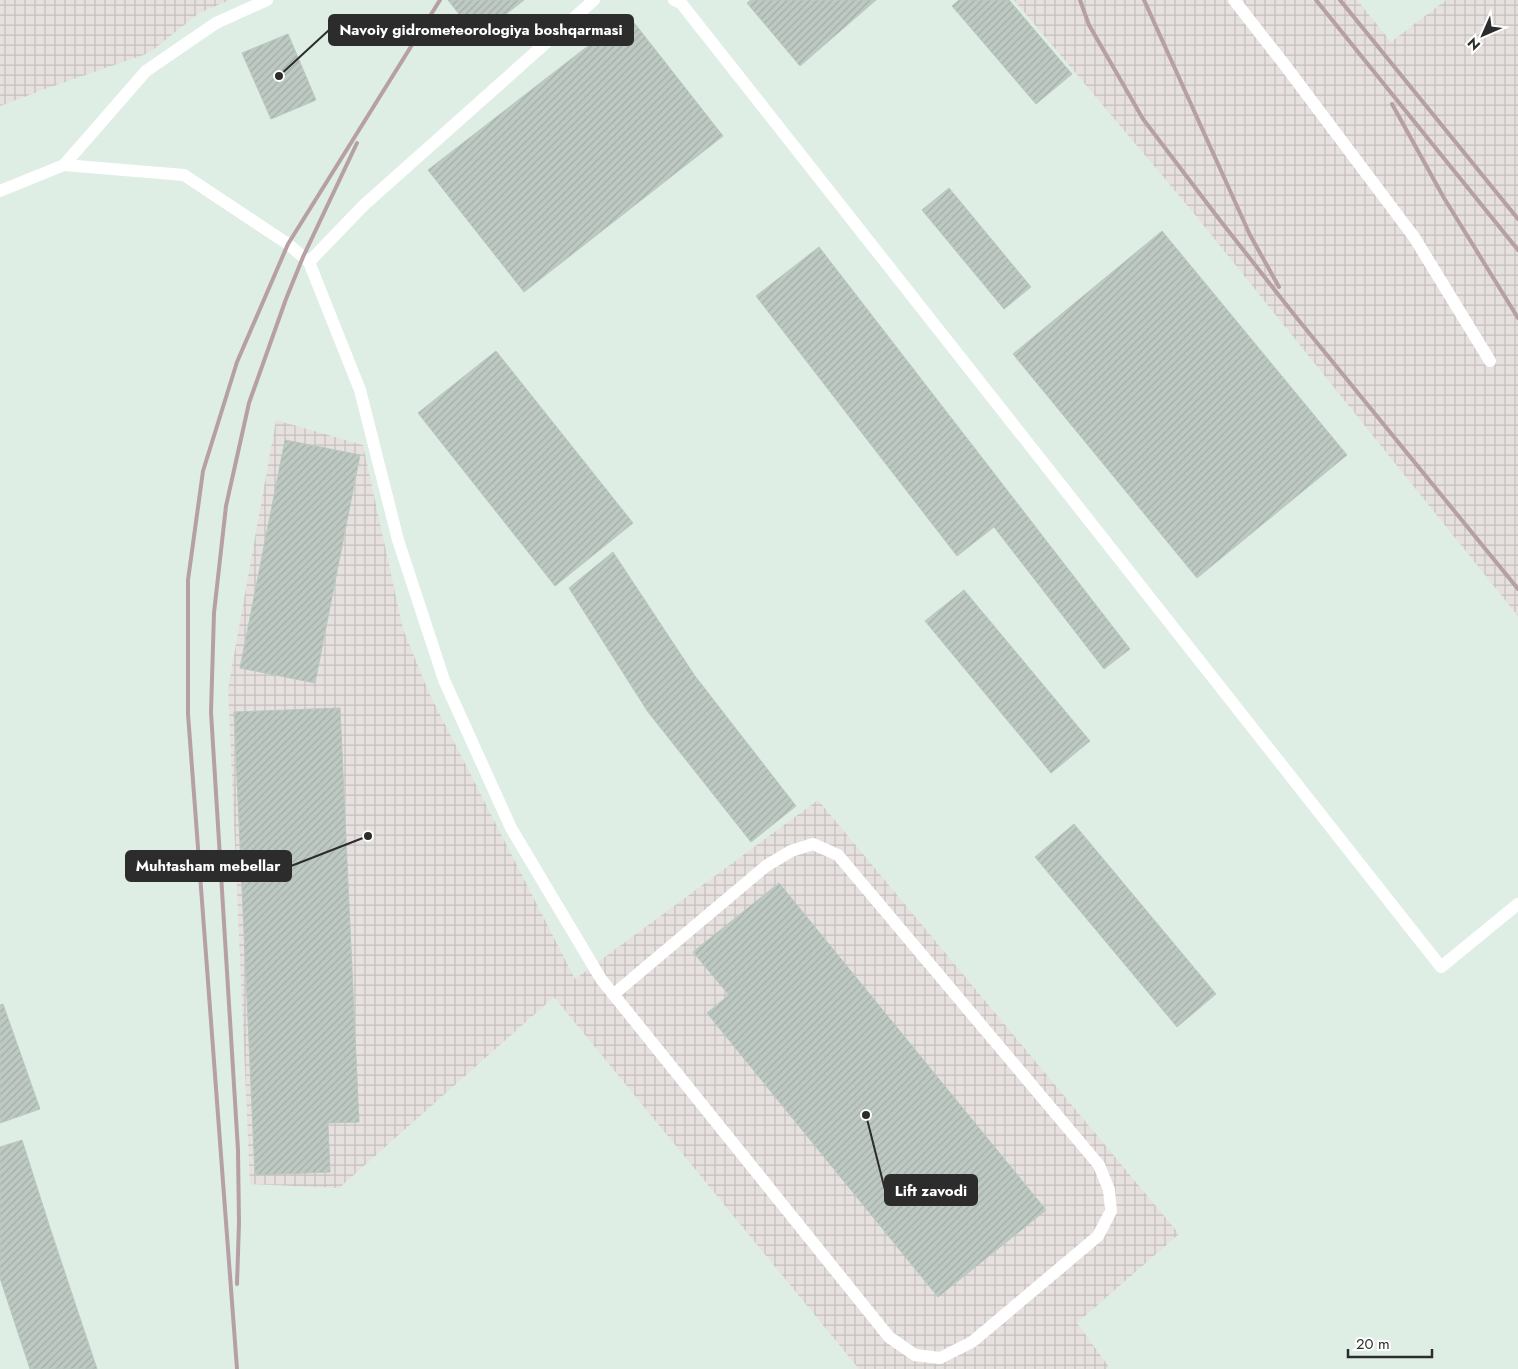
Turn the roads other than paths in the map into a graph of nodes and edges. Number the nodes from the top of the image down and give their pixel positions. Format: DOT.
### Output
graph roads {
  1 [pos="267,0"];
  2 [pos="594,0"];
  3 [pos="674,0"];
  4 [pos="1234,0"];
  5 [pos="64,165"];
  6 [pos="0,191"];
  7 [pos="309,262"];
  8 [pos="1490,361"];
  9 [pos="1518,904"];
  10 [pos="614,994"];
  1 -- 5 [label="lane"];
  2 -- 7 [label="lane"];
  3 -- 9 [label="lane"];
  4 -- 8 [label="lane"];
  5 -- 6 [label="lane"];
  5 -- 7 [label="lane"];
  7 -- 10 [label="lane"];
  10 -- 10 [label="lane"];
}
